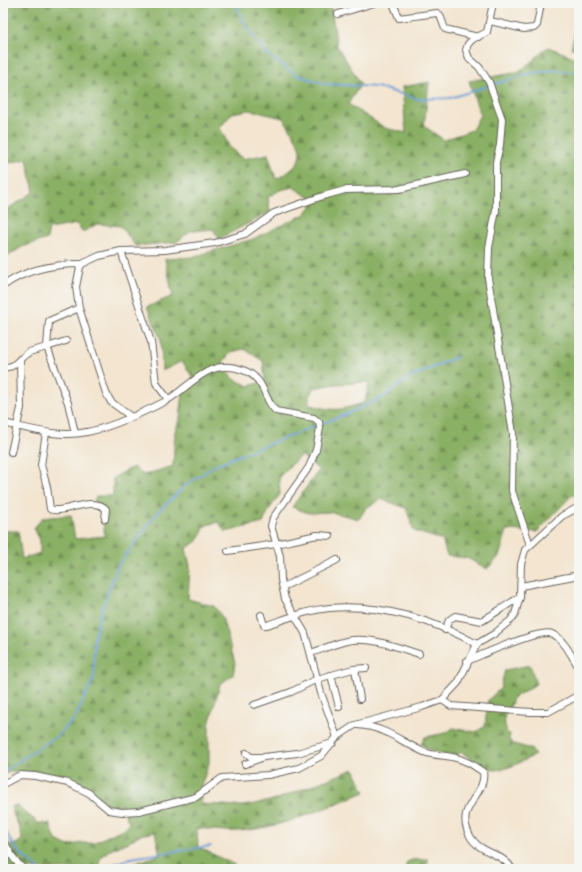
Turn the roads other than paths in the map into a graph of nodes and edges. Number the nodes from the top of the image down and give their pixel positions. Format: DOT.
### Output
graph roads {
  1 [pos="374,3"];
  2 [pos="393,3"];
  3 [pos="493,3"];
  4 [pos="541,3"];
  5 [pos="338,14"];
  6 [pos="490,21"];
  7 [pos="478,37"];
  8 [pos="465,174"];
  9 [pos="121,251"];
  10 [pos="82,264"];
  11 [pos="3,286"];
  12 [pos="79,308"];
  13 [pos="66,341"];
  14 [pos="47,347"];
  15 [pos="20,359"];
  16 [pos="3,368"];
  17 [pos="168,399"];
  18 [pos="130,416"];
  19 [pos="3,423"];
  20 [pos="16,426"];
  21 [pos="46,433"];
  22 [pos="75,433"];
  23 [pos="11,452"];
  24 [pos="579,507"];
  25 [pos="105,518"];
  26 [pos="330,536"];
  27 [pos="276,544"];
  28 [pos="530,545"];
  29 [pos="228,551"];
  30 [pos="337,560"];
  31 [pos="579,575"];
  32 [pos="521,586"];
  33 [pos="283,587"];
  34 [pos="520,597"];
  35 [pos="261,615"];
  36 [pos="294,616"];
  37 [pos="445,630"];
  38 [pos="477,644"];
  39 [pos="311,653"];
  40 [pos="419,654"];
  41 [pos="467,661"];
  42 [pos="366,668"];
  43 [pos="579,668"];
  44 [pos="355,669"];
  45 [pos="331,675"];
  46 [pos="317,679"];
  47 [pos="579,695"];
  48 [pos="360,699"];
  49 [pos="442,700"];
  50 [pos="254,705"];
  51 [pos="339,707"];
  52 [pos="355,725"];
  53 [pos="336,740"];
  54 [pos="246,754"];
  55 [pos="264,757"];
  56 [pos="245,764"];
  57 [pos="3,784"];
  58 [pos="3,840"];
  59 [pos="23,869"];
  60 [pos="512,869"];
  1 -- 5 [label="street"];
  2 -- 7 [label="street"];
  3 -- 6 [label="street"];
  4 -- 6 [label="street"];
  6 -- 7 [label="street"];
  7 -- 28 [label="street"];
  8 -- 9 [label="street"];
  9 -- 10 [label="street"];
  9 -- 17 [label="street"];
  10 -- 11 [label="street"];
  10 -- 12 [label="street"];
  12 -- 14 [label="street"];
  12 -- 18 [label="street"];
  13 -- 14 [label="street"];
  14 -- 15 [label="street"];
  14 -- 22 [label="street"];
  15 -- 16 [label="street"];
  15 -- 20 [label="street"];
  17 -- 18 [label="street"];
  17 -- 27 [label="street"];
  18 -- 22 [label="street"];
  19 -- 20 [label="street"];
  20 -- 21 [label="street"];
  20 -- 23 [label="street"];
  21 -- 22 [label="street"];
  21 -- 25 [label="street"];
  24 -- 28 [label="street"];
  26 -- 27 [label="street"];
  27 -- 29 [label="street"];
  27 -- 33 [label="street"];
  28 -- 32 [label="street"];
  30 -- 33 [label="street"];
  31 -- 32 [label="street"];
  32 -- 34 [label="street"];
  33 -- 36 [label="street"];
  34 -- 37 [label="street"];
  34 -- 38 [label="street"];
  35 -- 36 [label="street"];
  36 -- 37 [label="street"];
  36 -- 39 [label="street"];
  37 -- 38 [label="street"];
  38 -- 41 [label="street"];
  39 -- 40 [label="street"];
  39 -- 46 [label="street"];
  41 -- 43 [label="street"];
  41 -- 49 [label="street"];
  42 -- 44 [label="street"];
  44 -- 45 [label="street"];
  44 -- 48 [label="street"];
  45 -- 46 [label="street"];
  45 -- 51 [label="street"];
  46 -- 50 [label="street"];
  46 -- 53 [label="street"];
  47 -- 49 [label="street"];
  49 -- 52 [label="street"];
  52 -- 53 [label="street"];
  52 -- 60 [label="street"];
  53 -- 55 [label="street"];
  53 -- 57 [label="street"];
  54 -- 55 [label="street"];
  55 -- 56 [label="street"];
  58 -- 59 [label="street"];
}
